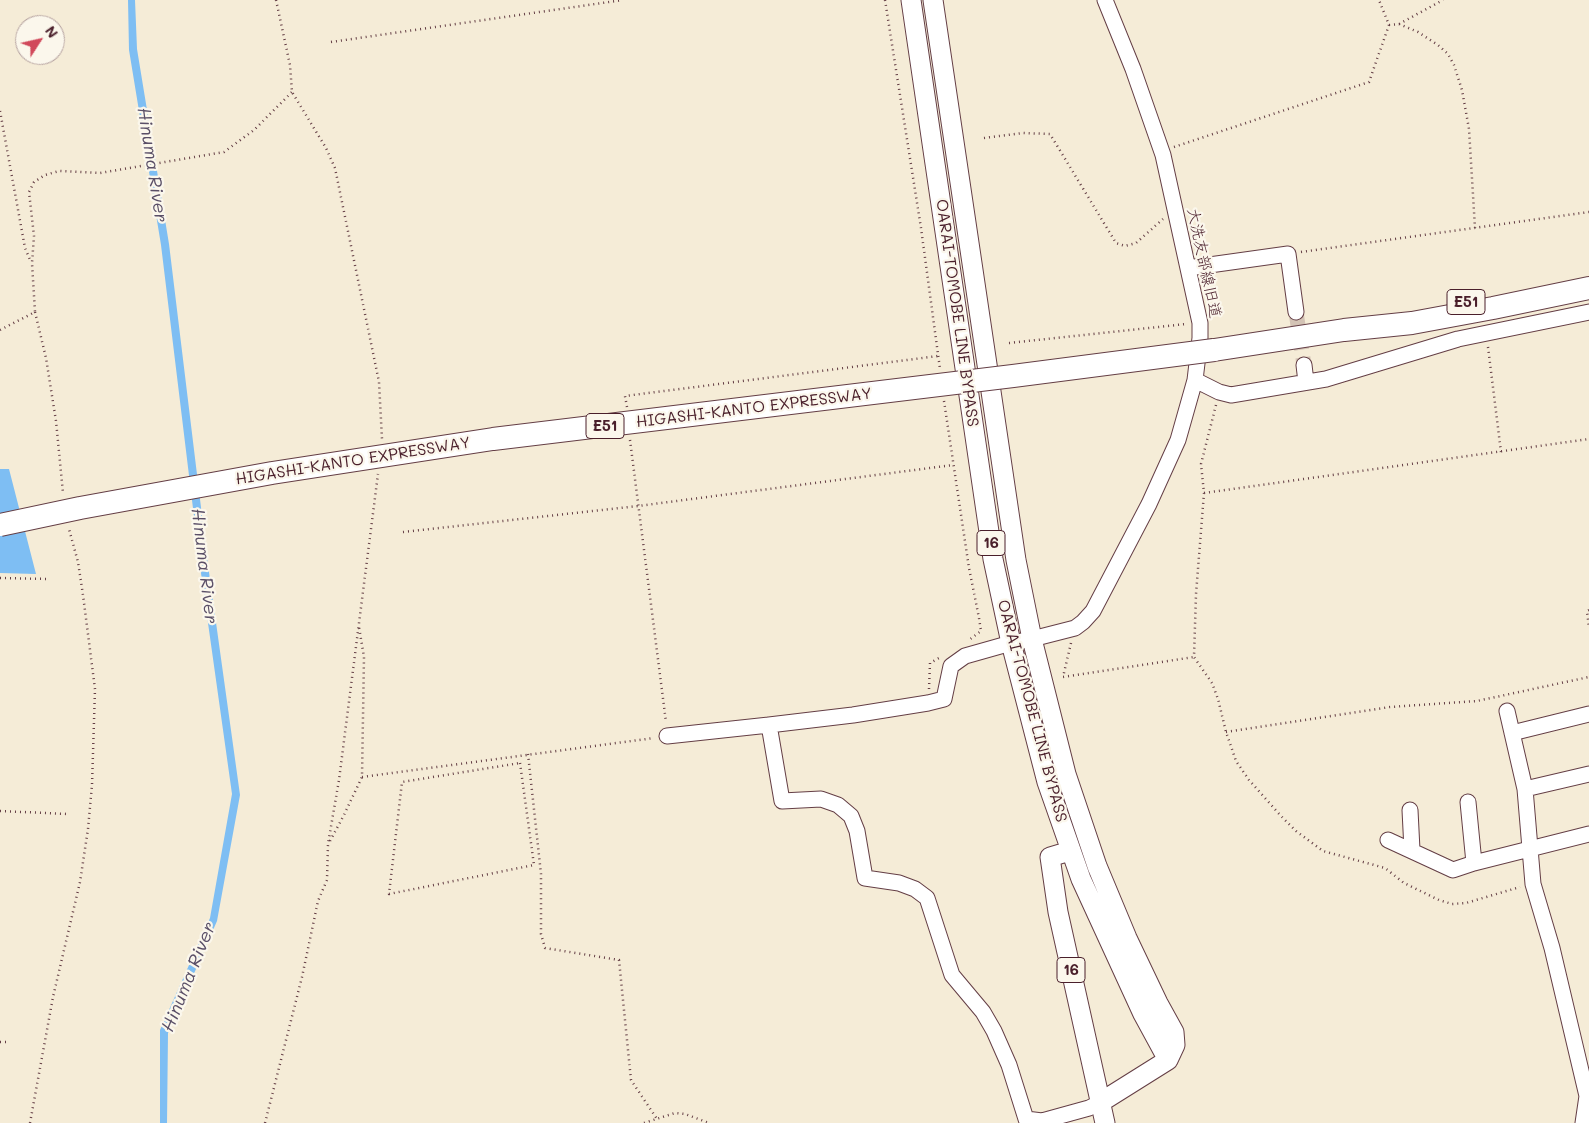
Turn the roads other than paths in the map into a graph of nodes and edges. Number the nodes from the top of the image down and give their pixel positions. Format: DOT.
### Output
graph roads {
  1 [pos="912,0"];
  2 [pos="933,0"];
  3 [pos="1105,0"];
  4 [pos="1188,268"];
  5 [pos="1589,275"];
  6 [pos="1589,288"];
  7 [pos="1296,312"];
  8 [pos="1589,312"];
  9 [pos="1344,330"];
  10 [pos="1304,365"];
  11 [pos="1195,380"];
  12 [pos="1306,382"];
  13 [pos="0,525"];
  14 [pos="1032,639"];
  15 [pos="1011,643"];
  16 [pos="1507,711"];
  17 [pos="1589,714"];
  18 [pos="769,725"];
  19 [pos="1512,733"];
  20 [pos="668,736"];
  21 [pos="1589,774"];
  22 [pos="1525,789"];
  23 [pos="1468,802"];
  24 [pos="1410,810"];
  25 [pos="1589,834"];
  26 [pos="1388,840"];
  27 [pos="1531,848"];
  28 [pos="1412,850"];
  29 [pos="1070,851"];
  30 [pos="1474,863"];
  31 [pos="1168,1060"];
  32 [pos="1101,1102"];
  33 [pos="1105,1123"];
  34 [pos="1583,1123"];
  1 -- 15 [label="main road, OARAI-TOMOBE LINE BYPASS / 16"];
  2 -- 14 [label="main road, OARAI-TOMOBE LINE BYPASS / 16"];
  3 -- 4 [label="street, 大洗友部線旧道"];
  4 -- 7 [label="street"];
  4 -- 11 [label="street, 大洗友部線旧道"];
  5 -- 9 [label="highway, E51"];
  6 -- 9 [label="highway, E51"];
  8 -- 12 [label="street"];
  9 -- 13 [label="highway, HIGASHI-KANTO EXPRESSWAY / E51, bridge"];
  10 -- 12 [label="street"];
  11 -- 12 [label="street"];
  11 -- 14 [label="street, 大洗友部線旧道"];
  14 -- 15 [label="street, 大洗友部線旧道"];
  14 -- 31 [label="main road, OARAI-TOMOBE LINE BYPASS / 16"];
  15 -- 18 [label="street, 大洗友部線旧道"];
  15 -- 29 [label="main road, OARAI-TOMOBE LINE BYPASS / 16"];
  16 -- 19 [label="street"];
  17 -- 19 [label="street"];
  18 -- 20 [label="street"];
  18 -- 32 [label="street"];
  19 -- 22 [label="street"];
  21 -- 22 [label="street"];
  22 -- 27 [label="street"];
  23 -- 30 [label="street"];
  24 -- 28 [label="street"];
  25 -- 27 [label="street"];
  26 -- 28 [label="street"];
  27 -- 30 [label="street"];
  27 -- 34 [label="street"];
  28 -- 30 [label="street"];
  29 -- 31 [label="main road, OARAI-TOMOBE LINE BYPASS / 16"];
  29 -- 32 [label="main road, 16"];
  31 -- 32 [label="main road"];
  32 -- 33 [label="main road, 16"];
}
